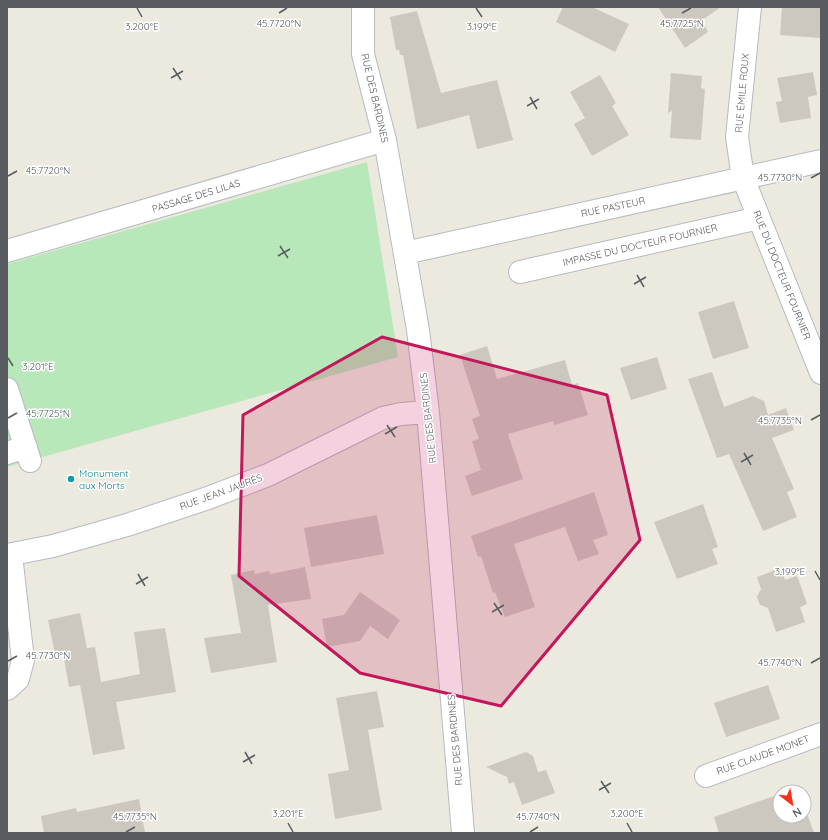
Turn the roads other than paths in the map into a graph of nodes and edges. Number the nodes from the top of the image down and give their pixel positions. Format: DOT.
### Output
graph roads {
  1 [pos="363,7"];
  2 [pos="750,7"];
  3 [pos="384,140"];
  4 [pos="821,161"];
  5 [pos="743,178"];
  6 [pos="759,218"];
  7 [pos="7,251"];
  8 [pos="405,252"];
  9 [pos="520,272"];
  10 [pos="821,373"];
  11 [pos="7,388"];
  12 [pos="428,412"];
  13 [pos="21,454"];
  14 [pos="9,555"];
  15 [pos="7,689"];
  16 [pos="821,734"];
  17 [pos="706,776"];
  18 [pos="463,833"];
  1 -- 3 [label="street, RUE DES BARDINES"];
  2 -- 5 [label="street, RUE ÉMILE ROUX"];
  3 -- 7 [label="street, PASSAGE DES LILAS"];
  3 -- 8 [label="street, RUE DES BARDINES"];
  4 -- 5 [label="street, RUE PASTEUR"];
  5 -- 6 [label="street, RUE DU DOCTEUR FOURNIER"];
  5 -- 8 [label="street, RUE PASTEUR"];
  6 -- 9 [label="street, IMPASSE DU DOCTEUR FOURNIER"];
  6 -- 10 [label="street, RUE DU DOCTEUR FOURNIER"];
  8 -- 12 [label="street, RUE DES BARDINES"];
  11 -- 13 [label="street"];
  12 -- 14 [label="street, RUE JEAN JAURÈS"];
  12 -- 18 [label="street, RUE DES BARDINES"];
  14 -- 15 [label="street"];
  16 -- 17 [label="street, RUE CLAUDE MONET"];
}
